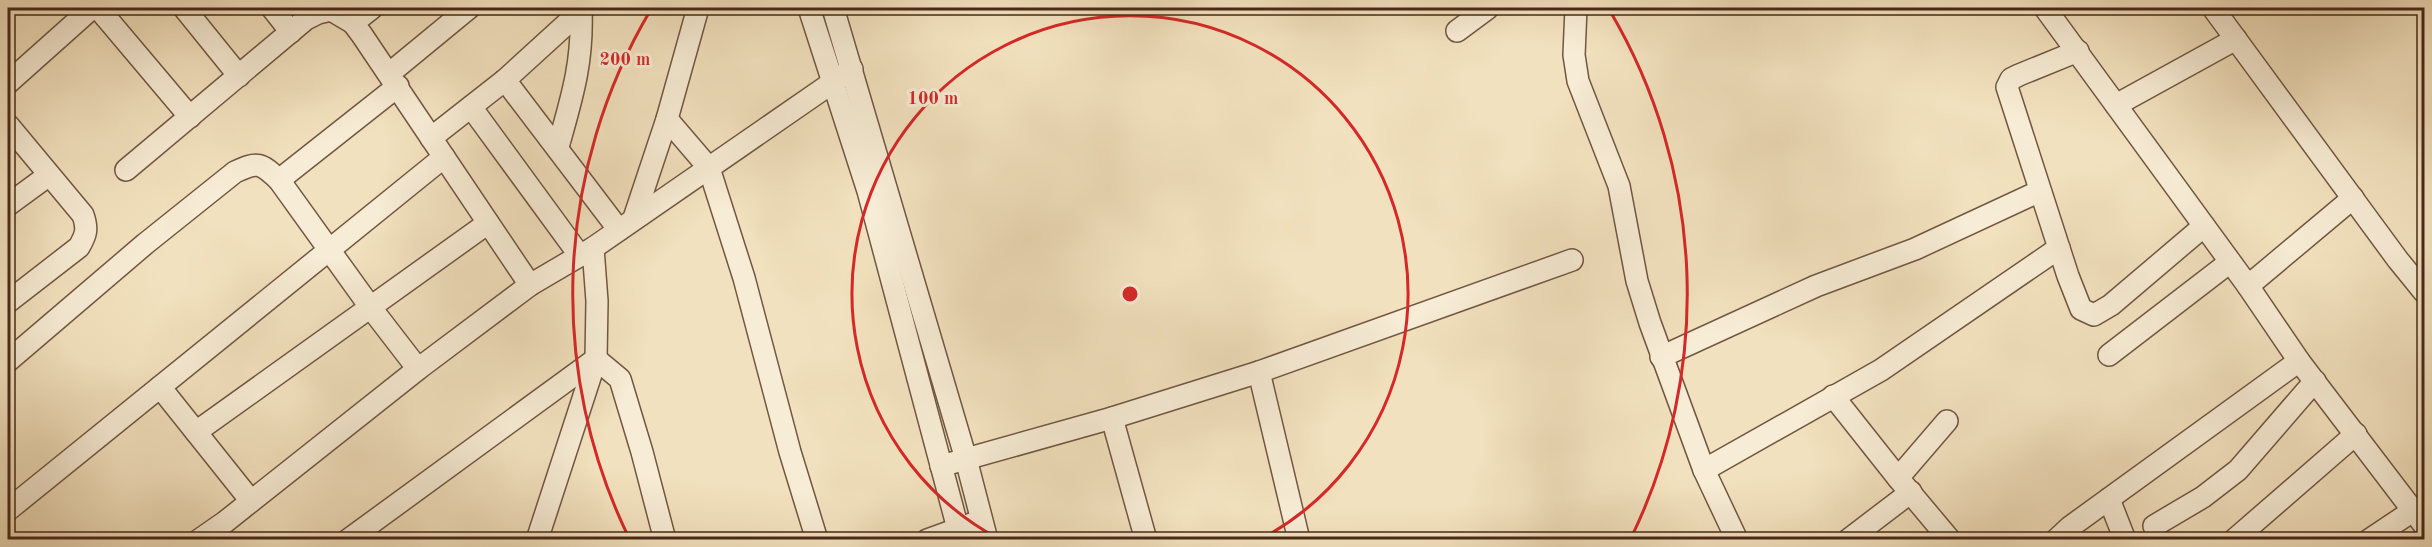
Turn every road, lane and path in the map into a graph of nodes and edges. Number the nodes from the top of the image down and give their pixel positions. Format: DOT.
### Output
graph roads {
  1 [pos="92,8"];
  2 [pos="98,8"];
  3 [pos="184,8"];
  4 [pos="272,8"];
  5 [pos="372,8"];
  6 [pos="469,8"];
  7 [pos="699,8"];
  8 [pos="809,8"];
  9 [pos="833,8"];
  10 [pos="1488,8"];
  11 [pos="1576,8"];
  12 [pos="2045,8"];
  13 [pos="2213,8"];
  14 [pos="332,9"];
  15 [pos="583,9"];
  16 [pos="353,23"];
  17 [pos="1457,31"];
  18 [pos="291,32"];
  19 [pos="2236,39"];
  20 [pos="2078,51"];
  21 [pos="852,69"];
  22 [pos="239,76"];
  23 [pos="394,80"];
  24 [pos="505,80"];
  25 [pos="833,82"];
  26 [pos="8,83"];
  27 [pos="2116,105"];
  28 [pos="471,106"];
  29 [pos="190,117"];
  30 [pos="667,119"];
  31 [pos="8,125"];
  32 [pos="432,138"];
  33 [pos="558,147"];
  34 [pos="444,157"];
  35 [pos="709,168"];
  36 [pos="126,170"];
  37 [pos="49,175"];
  38 [pos="279,180"];
  39 [pos="2040,191"];
  40 [pos="2353,198"];
  41 [pos="8,205"];
  42 [pos="488,223"];
  43 [pos="626,224"];
  44 [pos="2204,226"];
  45 [pos="2059,248"];
  46 [pos="328,250"];
  47 [pos="587,252"];
  48 [pos="1572,260"];
  49 [pos="2230,262"];
  50 [pos="530,285"];
  51 [pos="2248,286"];
  52 [pos="2424,292"];
  53 [pos="8,302"];
  54 [pos="371,308"];
  55 [pos="2109,355"];
  56 [pos="1661,357"];
  57 [pos="597,359"];
  58 [pos="8,361"];
  59 [pos="2299,361"];
  60 [pos="418,369"];
  61 [pos="1259,372"];
  62 [pos="2315,381"];
  63 [pos="160,387"];
  64 [pos="1833,396"];
  65 [pos="1112,418"];
  66 [pos="1947,421"];
  67 [pos="196,432"];
  68 [pos="2356,434"];
  69 [pos="966,459"];
  70 [pos="941,466"];
  71 [pos="1704,470"];
  72 [pos="1904,485"];
  73 [pos="2109,499"];
  74 [pos="251,501"];
  75 [pos="8,510"];
  76 [pos="2420,517"];
  77 [pos="2154,526"];
  78 [pos="985,530"];
  79 [pos="959,534"];
  80 [pos="199,540"];
  81 [pos="348,540"];
  82 [pos="537,540"];
  83 [pos="665,540"];
  84 [pos="817,540"];
  85 [pos="927,540"];
  86 [pos="1146,540"];
  87 [pos="1299,540"];
  88 [pos="1737,540"];
  89 [pos="1848,540"];
  90 [pos="1950,540"];
  91 [pos="2056,540"];
  92 [pos="2125,540"];
  93 [pos="2234,540"];
  94 [pos="2369,540"];
  1 -- 26 [label="street"];
  2 -- 29 [label="street"];
  3 -- 22 [label="street"];
  4 -- 18 [label="street"];
  5 -- 16 [label="street"];
  6 -- 23 [label="street"];
  7 -- 30 [label="street"];
  8 -- 25 [label="street"];
  9 -- 21 [label="street"];
  10 -- 17 [label="street"];
  11 -- 56 [label="street"];
  12 -- 20 [label="street"];
  13 -- 19 [label="street"];
  14 -- 16 [label="street"];
  14 -- 18 [label="street"];
  15 -- 24 [label="street"];
  15 -- 33 [label="street"];
  16 -- 23 [label="street"];
  18 -- 22 [label="street"];
  19 -- 27 [label="street"];
  19 -- 40 [label="street"];
  20 -- 27 [label="street"];
  20 -- 39 [label="street"];
  21 -- 25 [label="street"];
  21 -- 69 [label="street"];
  22 -- 29 [label="street"];
  23 -- 32 [label="street"];
  23 -- 38 [label="street"];
  24 -- 28 [label="street"];
  24 -- 33 [label="street"];
  25 -- 35 [label="street"];
  25 -- 70 [label="street"];
  27 -- 44 [label="street"];
  28 -- 32 [label="street"];
  28 -- 47 [label="street"];
  29 -- 36 [label="street"];
  30 -- 35 [label="street"];
  30 -- 43 [label="street"];
  31 -- 37 [label="street"];
  32 -- 34 [label="street"];
  33 -- 43 [label="street"];
  34 -- 42 [label="street"];
  34 -- 46 [label="street"];
  35 -- 43 [label="street"];
  35 -- 84 [label="street"];
  37 -- 41 [label="street"];
  37 -- 53 [label="street"];
  38 -- 46 [label="street"];
  38 -- 58 [label="street"];
  39 -- 45 [label="street"];
  39 -- 56 [label="street"];
  40 -- 51 [label="street"];
  40 -- 52 [label="street"];
  42 -- 50 [label="street"];
  42 -- 54 [label="street"];
  43 -- 47 [label="street"];
  44 -- 45 [label="street"];
  44 -- 49 [label="street"];
  45 -- 64 [label="street"];
  46 -- 54 [label="street"];
  46 -- 63 [label="street"];
  47 -- 50 [label="street"];
  47 -- 57 [label="street"];
  48 -- 61 [label="street"];
  49 -- 51 [label="street"];
  49 -- 55 [label="street"];
  50 -- 60 [label="street"];
  51 -- 59 [label="street"];
  54 -- 60 [label="street"];
  54 -- 67 [label="street"];
  56 -- 71 [label="street"];
  57 -- 81 [label="street"];
  57 -- 82 [label="street"];
  57 -- 83 [label="street"];
  59 -- 62 [label="street"];
  59 -- 73 [label="street"];
  60 -- 74 [label="street"];
  61 -- 65 [label="street"];
  61 -- 87 [label="street"];
  62 -- 68 [label="street"];
  62 -- 77 [label="street"];
  63 -- 67 [label="street"];
  63 -- 75 [label="street"];
  64 -- 71 [label="street"];
  64 -- 72 [label="street"];
  65 -- 69 [label="street"];
  65 -- 86 [label="street"];
  66 -- 72 [label="street"];
  67 -- 74 [label="street"];
  68 -- 76 [label="street"];
  68 -- 93 [label="street"];
  69 -- 70 [label="street"];
  69 -- 78 [label="street"];
  70 -- 79 [label="street"];
  71 -- 88 [label="street"];
  72 -- 89 [label="street"];
  72 -- 90 [label="street"];
  73 -- 91 [label="street"];
  73 -- 92 [label="street"];
  74 -- 80 [label="street"];
  76 -- 94 [label="street"];
  78 -- 79 [label="street"];
  79 -- 85 [label="street"];
}
